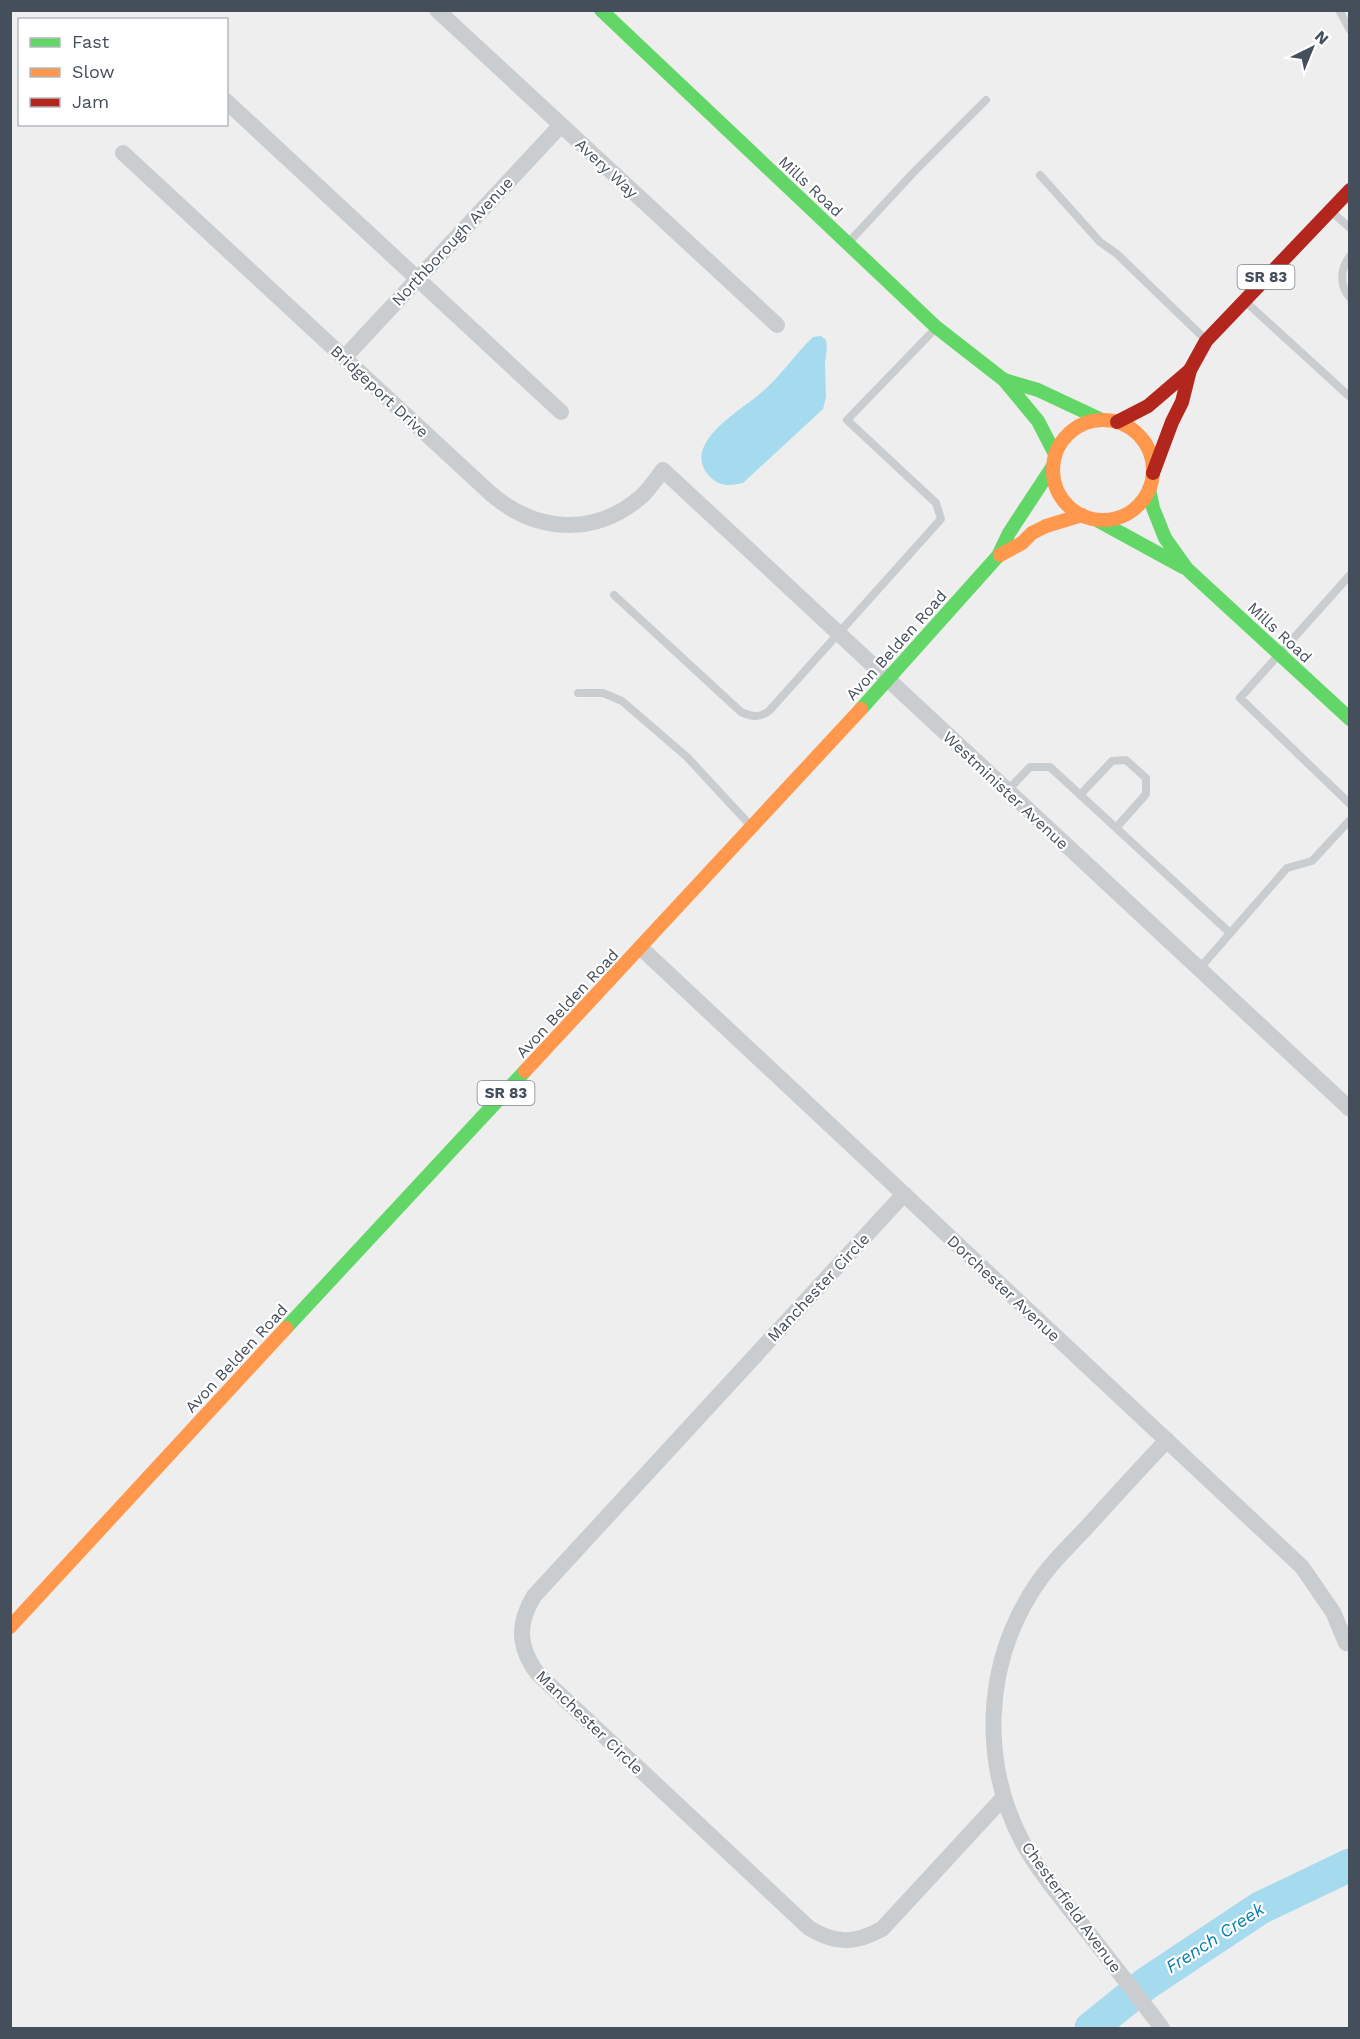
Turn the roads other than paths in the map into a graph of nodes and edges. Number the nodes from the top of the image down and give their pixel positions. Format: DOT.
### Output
graph roads {
  1 [pos="437,10"];
  2 [pos="601,10"];
  3 [pos="1339,10"];
  4 [pos="1350,30"];
  5 [pos="986,99"];
  6 [pos="228,103"];
  7 [pos="561,125"];
  8 [pos="123,153"];
  9 [pos="1040,175"];
  10 [pos="1350,190"];
  11 [pos="1330,210"];
  12 [pos="1350,228"];
  13 [pos="848,244"];
  14 [pos="1350,256"];
  15 [pos="417,279"];
  16 [pos="1350,298"];
  17 [pos="1245,300"];
  18 [pos="777,325"];
  19 [pos="936,327"];
  20 [pos="1206,341"];
  21 [pos="344,358"];
  22 [pos="1190,370"];
  23 [pos="1004,380"];
  24 [pos="1350,397"];
  25 [pos="561,412"];
  26 [pos="1102,420"];
  27 [pos="1117,422"];
  28 [pos="1054,460"];
  29 [pos="663,470"];
  30 [pos="1153,473"];
  31 [pos="1149,489"];
  32 [pos="1082,515"];
  33 [pos="1097,520"];
  34 [pos="998,556"];
  35 [pos="1187,569"];
  36 [pos="1350,575"];
  37 [pos="614,595"];
  38 [pos="838,634"];
  39 [pos="1280,655"];
  40 [pos="888,680"];
  41 [pos="578,693"];
  42 [pos="1350,719"];
  43 [pos="1007,791"];
  44 [pos="1080,795"];
  45 [pos="1350,804"];
  46 [pos="1350,820"];
  47 [pos="752,827"];
  48 [pos="1116,828"];
  49 [pos="1230,933"];
  50 [pos="641,948"];
  51 [pos="1199,969"];
  52 [pos="1350,1109"];
  53 [pos="904,1194"];
  54 [pos="1167,1440"];
  55 [pos="10,1627"];
  56 [pos="1346,1643"];
  57 [pos="1004,1797"];
  58 [pos="1162,2028"];
  1 -- 7 [label="street, Avery Way"];
  2 -- 13 [label="main road, Mills Road"];
  3 -- 4 [label="lane"];
  5 -- 13 [label="lane"];
  6 -- 15 [label="street"];
  7 -- 15 [label="street, Northborough Avenue"];
  7 -- 18 [label="street, Avery Way"];
  8 -- 21 [label="street, Bridgeport Drive"];
  9 -- 20 [label="lane"];
  10 -- 11 [label="main road, SR 83"];
  11 -- 12 [label="lane"];
  11 -- 17 [label="main road, SR 83"];
  13 -- 19 [label="main road, Mills Road"];
  14 -- 16 [label="lane"];
  15 -- 21 [label="street, Northborough Avenue"];
  15 -- 25 [label="street"];
  17 -- 20 [label="main road, SR 83"];
  17 -- 24 [label="lane"];
  19 -- 23 [label="main road, Mills Road"];
  19 -- 38 [label="lane"];
  20 -- 22 [label="main road, SR 83"];
  21 -- 29 [label="street, Bridgeport Drive"];
  22 -- 27 [label="main road, SR 83"];
  22 -- 30 [label="main road, SR 83"];
  23 -- 26 [label="main road, Mills Road"];
  23 -- 28 [label="main road, Mills Road"];
  26 -- 27 [label="main road"];
  26 -- 28 [label="main road"];
  27 -- 30 [label="main road"];
  28 -- 32 [label="main road"];
  28 -- 34 [label="main road, Avon Belden Road / SR 83"];
  29 -- 38 [label="street, Westminister Avenue"];
  30 -- 31 [label="main road"];
  31 -- 33 [label="main road"];
  31 -- 35 [label="main road, Mills Road"];
  32 -- 33 [label="main road"];
  32 -- 34 [label="main road, Avon Belden Road / SR 83"];
  33 -- 35 [label="main road, Mills Road"];
  34 -- 40 [label="main road, Avon Belden Road / SR 83"];
  35 -- 39 [label="main road, Mills Road"];
  36 -- 39 [label="lane"];
  37 -- 38 [label="lane"];
  38 -- 40 [label="street, Westminister Avenue"];
  39 -- 42 [label="main road, Mills Road"];
  39 -- 45 [label="lane"];
  40 -- 43 [label="street, Westminister Avenue"];
  40 -- 47 [label="main road, Avon Belden Road / SR 83"];
  41 -- 47 [label="lane"];
  43 -- 44 [label="lane"];
  43 -- 51 [label="street, Westminister Avenue"];
  44 -- 48 [label="lane"];
  44 -- 48 [label="lane"];
  46 -- 49 [label="lane"];
  47 -- 50 [label="main road, Avon Belden Road / SR 83"];
  48 -- 49 [label="lane"];
  49 -- 51 [label="lane"];
  50 -- 53 [label="street, Dorchester Avenue"];
  50 -- 55 [label="main road, Avon Belden Road / SR 83"];
  51 -- 52 [label="street, Westminister Avenue"];
  53 -- 54 [label="street, Dorchester Avenue"];
  53 -- 57 [label="street, Manchester Circle"];
  54 -- 56 [label="street, Dorchester Avenue"];
  54 -- 57 [label="street, Chesterfield Avenue"];
  57 -- 58 [label="street, Chesterfield Avenue"];
}
